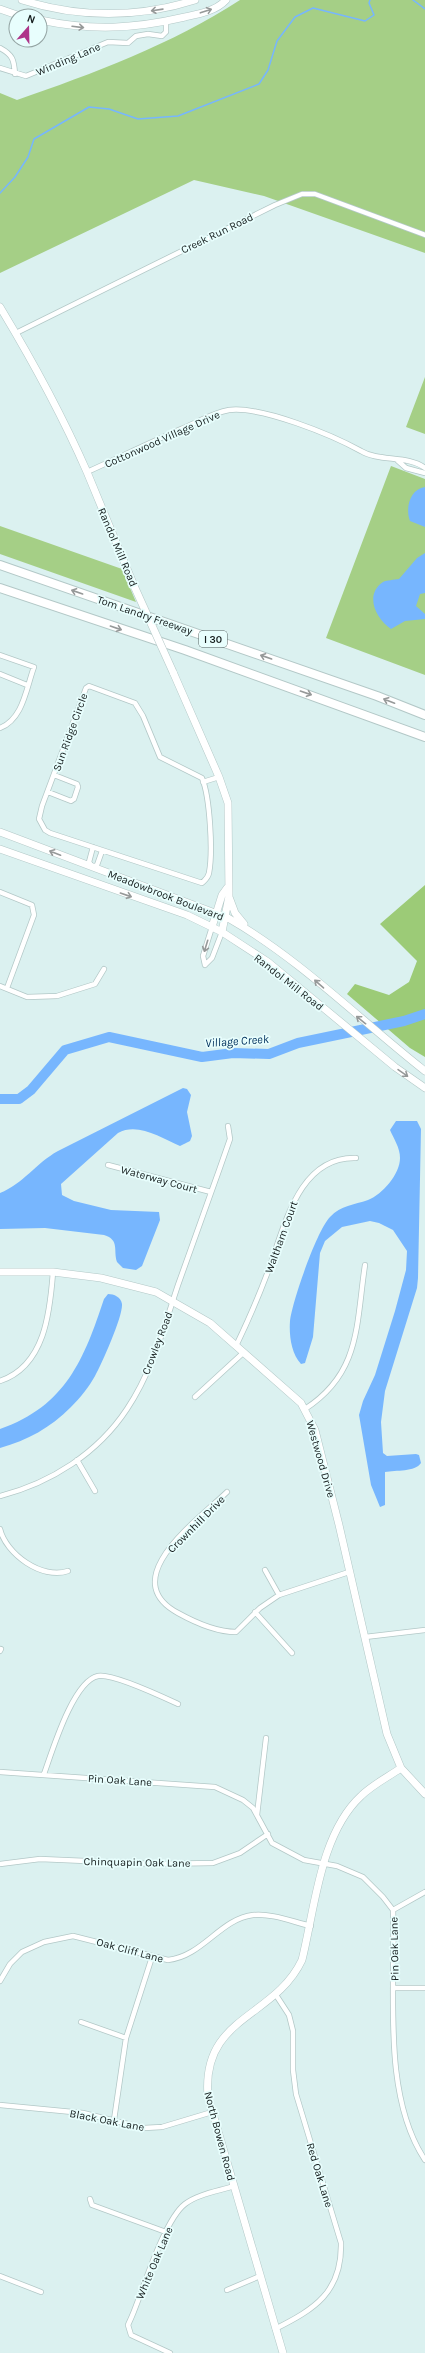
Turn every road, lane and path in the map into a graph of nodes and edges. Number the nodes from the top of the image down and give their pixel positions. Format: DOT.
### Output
graph roads {
  1 [pos="22,0"];
  2 [pos="195,0"];
  3 [pos="226,0"];
  4 [pos="48,21"];
  5 [pos="166,22"];
  6 [pos="135,27"];
  7 [pos="136,36"];
  8 [pos="0,48"];
  9 [pos="0,68"];
  10 [pos="15,74"];
  11 [pos="425,235"];
  12 [pos="0,307"];
  13 [pos="16,333"];
  14 [pos="397,460"];
  15 [pos="425,468"];
  16 [pos="86,472"];
  17 [pos="425,473"];
  18 [pos="0,565"];
  19 [pos="0,588"];
  20 [pos="0,655"];
  21 [pos="0,674"];
  22 [pos="28,685"];
  23 [pos="425,715"];
  24 [pos="0,728"];
  25 [pos="425,737"];
  26 [pos="54,775"];
  27 [pos="219,777"];
  28 [pos="203,782"];
  29 [pos="48,792"];
  30 [pos="0,832"];
  31 [pos="92,847"];
  32 [pos="0,849"];
  33 [pos="102,851"];
  34 [pos="92,867"];
  35 [pos="227,888"];
  36 [pos="0,892"];
  37 [pos="228,896"];
  38 [pos="218,913"];
  39 [pos="225,916"];
  40 [pos="212,927"];
  41 [pos="250,930"];
  42 [pos="222,932"];
  43 [pos="104,969"];
  44 [pos="0,986"];
  45 [pos="7,988"];
  46 [pos="425,1071"];
  47 [pos="425,1088"];
  48 [pos="228,1126"];
  49 [pos="356,1158"];
  50 [pos="108,1165"];
  51 [pos="211,1192"];
  52 [pos="365,1265"];
  53 [pos="0,1272"];
  54 [pos="53,1272"];
  55 [pos="173,1300"];
  56 [pos="236,1346"];
  57 [pos="243,1352"];
  58 [pos="0,1381"];
  59 [pos="195,1397"];
  60 [pos="306,1409"];
  61 [pos="77,1460"];
  62 [pos="95,1491"];
  63 [pos="227,1492"];
  64 [pos="0,1496"];
  65 [pos="0,1528"];
  66 [pos="265,1570"];
  67 [pos="68,1572"];
  68 [pos="349,1572"];
  69 [pos="279,1595"];
  70 [pos="255,1612"];
  71 [pos="425,1630"];
  72 [pos="365,1637"];
  73 [pos="292,1653"];
  74 [pos="178,1704"];
  75 [pos="266,1738"];
  76 [pos="401,1768"];
  77 [pos="0,1772"];
  78 [pos="44,1774"];
  79 [pos="425,1794"];
  80 [pos="257,1815"];
  81 [pos="268,1834"];
  82 [pos="324,1863"];
  83 [pos="0,1864"];
  84 [pos="425,1892"];
  85 [pos="393,1910"];
  86 [pos="310,1926"];
  87 [pos="152,1957"];
  88 [pos="0,1981"];
  89 [pos="394,1988"];
  90 [pos="425,1988"];
  91 [pos="276,1995"];
  92 [pos="81,2022"];
  93 [pos="126,2038"];
  94 [pos="0,2105"];
  95 [pos="212,2112"];
  96 [pos="114,2120"];
  97 [pos="425,2160"];
  98 [pos="234,2186"];
  99 [pos="90,2199"];
  100 [pos="166,2232"];
  101 [pos="0,2276"];
  102 [pos="260,2276"];
  103 [pos="227,2290"];
  104 [pos="41,2292"];
  105 [pos="275,2329"];
  106 [pos="170,2353"];
  107 [pos="283,2353"];
  2 -- 1 [label="street, one-way"];
  5 -- 3 [label="street, one-way"];
  4 -- 6 [label="street, one-way"];
  5 -- 6 [label="street"];
  5 -- 7 [label="street, Winding Lane"];
  6 -- 7 [label="street"];
  7 -- 10 [label="street, Winding Lane"];
  8 -- 10 [label="street"];
  9 -- 10 [label="street, Winding Lane"];
  11 -- 13 [label="street, Creek Run Road"];
  12 -- 13 [label="street, Randol Mill Road"];
  13 -- 16 [label="street, Randol Mill Road"];
  14 -- 15 [label="street, Cottonwood Village Drive"];
  14 -- 16 [label="street, Cottonwood Village Drive"];
  14 -- 17 [label="street, Cottonwood Village Drive"];
  16 -- 27 [label="street, Randol Mill Road, bridge"];
  23 -- 18 [label="highway, Tom Landry Freeway / I 30, one-way"];
  19 -- 25 [label="highway, Tom Landry Freeway / I 30, one-way"];
  20 -- 22 [label="street"];
  21 -- 22 [label="street"];
  22 -- 24 [label="street"];
  26 -- 28 [label="street, Sun Ridge Circle"];
  26 -- 29 [label="street, Sun Ridge Circle"];
  26 -- 29 [label="street"];
  27 -- 28 [label="street"];
  27 -- 35 [label="street, Randol Mill Road"];
  28 -- 33 [label="street, Sun Ridge Circle"];
  29 -- 31 [label="street, Sun Ridge Circle"];
  34 -- 30 [label="street, Meadowbrook Boulevard, one-way"];
  31 -- 33 [label="street, Sun Ridge Circle"];
  31 -- 34 [label="street"];
  32 -- 40 [label="street, Meadowbrook Boulevard, one-way"];
  33 -- 34 [label="street"];
  34 -- 38 [label="street, Meadowbrook Boulevard"];
  35 -- 37 [label="street, Randol Mill Road"];
  35 -- 38 [label="street, Randol Mill Road"];
  36 -- 45 [label="street"];
  37 -- 39 [label="street, Randol Mill Road"];
  37 -- 41 [label="street"];
  38 -- 39 [label="street, Meadowbrook Boulevard"];
  38 -- 40 [label="street, Randol Mill Road"];
  39 -- 41 [label="street, Meadowbrook Boulevard"];
  39 -- 42 [label="street, Randol Mill Road"];
  40 -- 42 [label="street, Meadowbrook Boulevard"];
  40 -- 42 [label="street, Randol Mill Road, one-way"];
  46 -- 41 [label="street, Meadowbrook Boulevard, one-way"];
  42 -- 47 [label="street, Randol Mill Road, one-way"];
  43 -- 45 [label="street"];
  44 -- 45 [label="street"];
  48 -- 51 [label="street, Crowley Road"];
  49 -- 56 [label="street, Waltham Court"];
  50 -- 51 [label="street, Waterway Court"];
  51 -- 55 [label="street, Crowley Road"];
  52 -- 60 [label="street"];
  53 -- 54 [label="street, Westwood Drive"];
  54 -- 55 [label="street, Westwood Drive"];
  54 -- 58 [label="street"];
  55 -- 56 [label="street, Westwood Drive"];
  55 -- 61 [label="street, Crowley Road"];
  56 -- 57 [label="street, Westwood Drive"];
  57 -- 59 [label="street"];
  57 -- 60 [label="street, Westwood Drive"];
  60 -- 68 [label="street, Westwood Drive"];
  61 -- 62 [label="street"];
  61 -- 64 [label="street, Crowley Road"];
  63 -- 70 [label="street, Crownhill Drive"];
  65 -- 67 [label="street"];
  66 -- 69 [label="street"];
  68 -- 69 [label="street, Crownhill Drive"];
  68 -- 72 [label="street, Westwood Drive"];
  69 -- 70 [label="street, Crownhill Drive"];
  70 -- 73 [label="street"];
  71 -- 72 [label="street"];
  72 -- 76 [label="street, Westwood Drive"];
  74 -- 78 [label="street"];
  75 -- 80 [label="street"];
  76 -- 79 [label="street, Westwood Drive"];
  76 -- 82 [label="street, North Bowen Road"];
  77 -- 78 [label="street, Pin Oak Lane"];
  78 -- 80 [label="street, Pin Oak Lane"];
  80 -- 81 [label="street, Pin Oak Lane"];
  81 -- 82 [label="street, Pin Oak Lane"];
  81 -- 83 [label="street, Chinquapin Oak Lane"];
  82 -- 85 [label="street, Pin Oak Lane"];
  82 -- 86 [label="street, North Bowen Road"];
  84 -- 85 [label="street"];
  85 -- 89 [label="street, Pin Oak Lane"];
  86 -- 87 [label="street, Oak Cliff Lane"];
  86 -- 91 [label="street, North Bowen Road"];
  87 -- 88 [label="street, Oak Cliff Lane"];
  87 -- 93 [label="street"];
  89 -- 90 [label="street"];
  89 -- 97 [label="street, Pin Oak Lane"];
  91 -- 95 [label="street, North Bowen Road"];
  91 -- 105 [label="street, Red Oak Lane"];
  92 -- 93 [label="street"];
  93 -- 96 [label="street"];
  94 -- 96 [label="street, Black Oak Lane"];
  95 -- 96 [label="street, Black Oak Lane"];
  95 -- 98 [label="street, North Bowen Road"];
  98 -- 100 [label="street, White Oak Lane"];
  98 -- 102 [label="street, North Bowen Road"];
  99 -- 100 [label="street"];
  100 -- 106 [label="street, White Oak Lane"];
  101 -- 104 [label="street"];
  102 -- 103 [label="street"];
  102 -- 105 [label="street, North Bowen Road"];
  105 -- 107 [label="street, North Bowen Road"];
}
